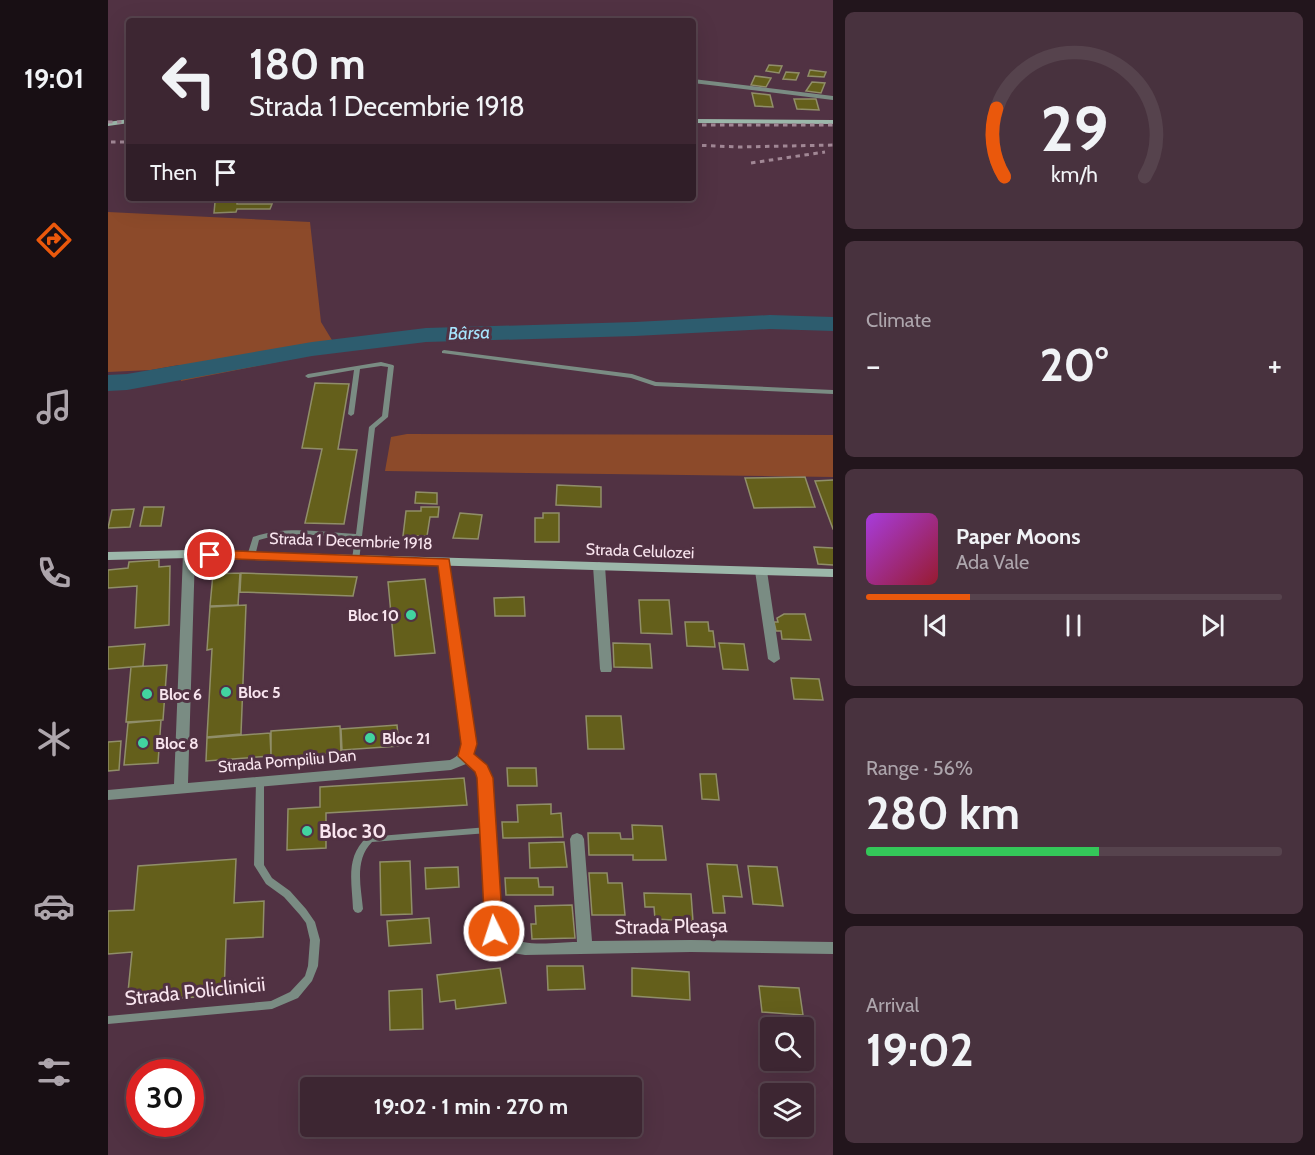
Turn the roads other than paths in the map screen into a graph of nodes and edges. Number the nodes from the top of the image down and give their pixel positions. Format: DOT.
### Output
graph roads {
  1 [pos="696,81"];
  2 [pos="833,99"];
  3 [pos="126,121"];
  4 [pos="696,121"];
  5 [pos="833,122"];
  6 [pos="108,124"];
  7 [pos="444,352"];
  8 [pos="357,368"];
  9 [pos="308,376"];
  10 [pos="833,392"];
  11 [pos="351,414"];
  12 [pos="359,536"];
  13 [pos="189,554"];
  14 [pos="108,556"];
  15 [pos="251,556"];
  16 [pos="356,559"];
  17 [pos="445,562"];
  18 [pos="599,566"];
  19 [pos="761,571"];
  20 [pos="833,573"];
  21 [pos="774,659"];
  22 [pos="606,669"];
  23 [pos="466,756"];
  24 [pos="260,782"];
  25 [pos="181,788"];
  26 [pos="108,795"];
  27 [pos="488,830"];
  28 [pos="577,839"];
  29 [pos="358,909"];
  30 [pos="585,948"];
  31 [pos="833,948"];
  32 [pos="108,1020"];
  1 -- 2 [label="street"];
  3 -- 6 [label="street"];
  4 -- 5 [label="street"];
  7 -- 10 [label="lane"];
  8 -- 9 [label="lane"];
  8 -- 11 [label="lane"];
  8 -- 12 [label="lane"];
  12 -- 15 [label="lane"];
  12 -- 16 [label="lane"];
  13 -- 14 [label="street, Strada 1 Decembrie 1918"];
  13 -- 15 [label="street, Strada 1 Decembrie 1918"];
  13 -- 25 [label="street"];
  15 -- 16 [label="street, Strada 1 Decembrie 1918"];
  16 -- 17 [label="street, Strada 1 Decembrie 1918"];
  17 -- 18 [label="street, Strada Celulozei"];
  17 -- 23 [label="street, Strada 1 Decembrie 1918"];
  18 -- 19 [label="street, Strada Celulozei"];
  18 -- 22 [label="street"];
  19 -- 20 [label="street, Strada Celulozei"];
  19 -- 21 [label="street"];
  23 -- 24 [label="street, Strada Pompiliu Dan"];
  23 -- 27 [label="street"];
  24 -- 25 [label="street, Strada Pompiliu Dan"];
  24 -- 32 [label="lane, Strada Policlinicii"];
  25 -- 26 [label="street, Strada Pompiliu Dan"];
  27 -- 29 [label="lane"];
  27 -- 30 [label="street, Strada Pleașa"];
  28 -- 30 [label="street"];
  30 -- 31 [label="street, Strada Pleașa"];
}
